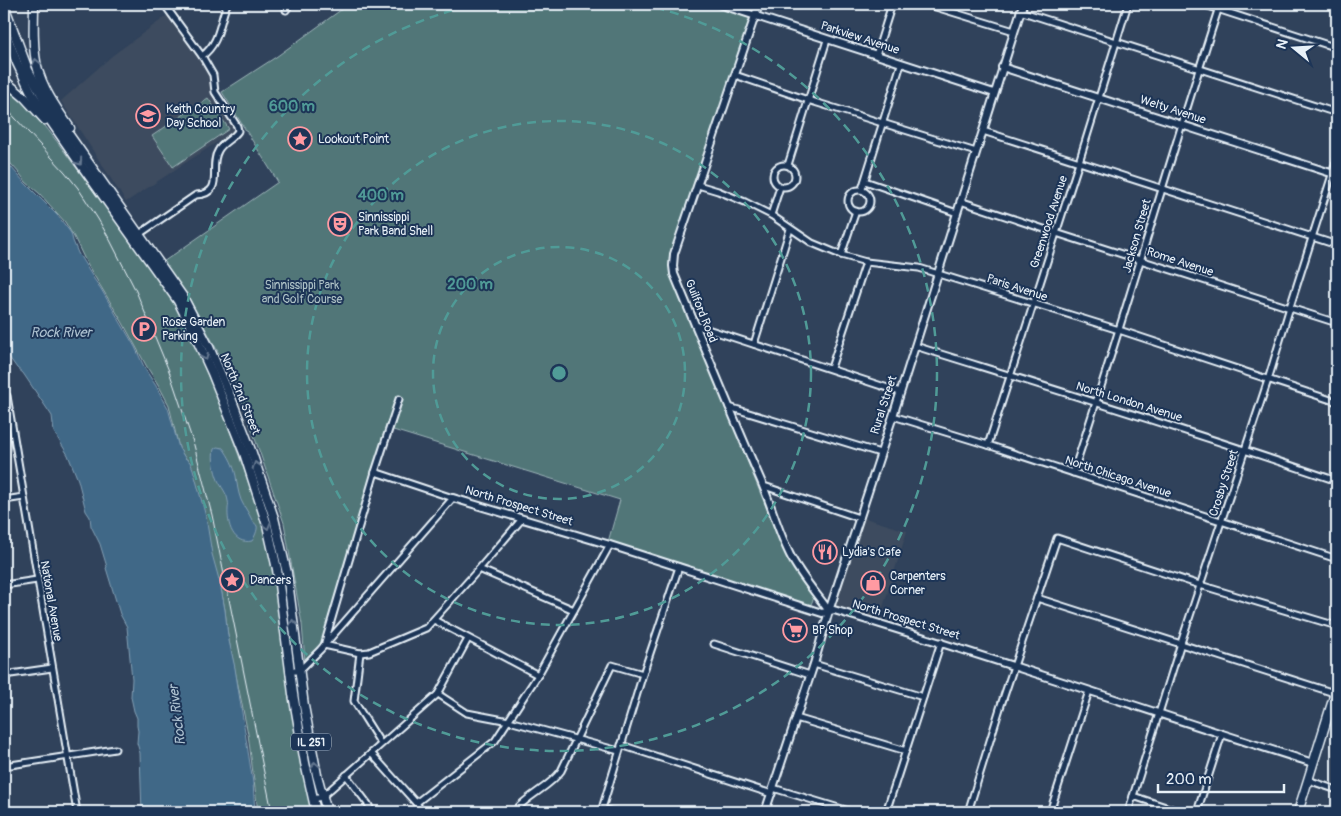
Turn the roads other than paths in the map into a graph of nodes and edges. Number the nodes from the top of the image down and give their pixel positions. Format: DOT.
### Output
graph roads {
  1 [pos="34,4"];
  2 [pos="164,4"];
  3 [pos="227,4"];
  4 [pos="290,4"];
  5 [pos="719,4"];
  6 [pos="759,4"];
  7 [pos="892,4"];
  8 [pos="926,4"];
  9 [pos="1023,4"];
  10 [pos="1128,4"];
  11 [pos="1202,4"];
  12 [pos="4,5"];
  13 [pos="1219,6"];
  14 [pos="286,10"];
  15 [pos="1020,11"];
  16 [pos="755,15"];
  17 [pos="4,29"];
  18 [pos="1014,31"];
  19 [pos="827,40"];
  20 [pos="1116,42"];
  21 [pos="1337,48"];
  22 [pos="876,55"];
  23 [pos="202,56"];
  24 [pos="901,64"];
  25 [pos="1002,67"];
  26 [pos="1200,68"];
  27 [pos="735,75"];
  28 [pos="4,80"];
  29 [pos="994,93"];
  30 [pos="1098,98"];
  31 [pos="808,100"];
  32 [pos="1337,113"];
  33 [pos="883,123"];
  34 [pos="1182,124"];
  35 [pos="983,131"];
  36 [pos="68,148"];
  37 [pos="976,152"];
  38 [pos="1337,159"];
  39 [pos="1079,162"];
  40 [pos="788,165"];
  41 [pos="1335,174"];
  42 [pos="865,181"];
  43 [pos="698,185"];
  44 [pos="780,187"];
  45 [pos="862,189"];
  46 [pos="1162,190"];
  47 [pos="960,201"];
  48 [pos="856,212"];
  49 [pos="957,213"];
  50 [pos="771,215"];
  51 [pos="131,224"];
  52 [pos="790,229"];
  53 [pos="1056,233"];
  54 [pos="138,235"];
  55 [pos="1313,237"];
  56 [pos="1337,245"];
  57 [pos="841,255"];
  58 [pos="1141,260"];
  59 [pos="866,262"];
  60 [pos="937,273"];
  61 [pos="1034,304"];
  62 [pos="1290,308"];
  63 [pos="1337,323"];
  64 [pos="695,325"];
  65 [pos="1119,330"];
  66 [pos="754,344"];
  67 [pos="915,346"];
  68 [pos="831,368"];
  69 [pos="1010,376"];
  70 [pos="1268,380"];
  71 [pos="900,392"];
  72 [pos="5,394"];
  73 [pos="399,399"];
  74 [pos="1097,402"];
  75 [pos="1337,402"];
  76 [pos="729,407"];
  77 [pos="893,416"];
  78 [pos="988,445"];
  79 [pos="1246,449"];
  80 [pos="880,453"];
  81 [pos="375,472"];
  82 [pos="1073,473"];
  83 [pos="1337,480"];
  84 [pos="764,486"];
  85 [pos="24,497"];
  86 [pos="453,498"];
  87 [pos="4,500"];
  88 [pos="859,518"];
  89 [pos="522,519"];
  90 [pos="1222,522"];
  91 [pos="610,545"];
  92 [pos="1337,559"];
  93 [pos="678,567"];
  94 [pos="479,569"];
  95 [pos="37,580"];
  96 [pos="4,585"];
  97 [pos="1200,585"];
  98 [pos="1038,598"];
  99 [pos="574,610"];
  100 [pos="829,611"];
  101 [pos="434,620"];
  102 [pos="1337,626"];
  103 [pos="468,639"];
  104 [pos="941,642"];
  105 [pos="1181,643"];
  106 [pos="714,644"];
  107 [pos="324,645"];
  108 [pos="360,654"];
  109 [pos="814,664"];
  110 [pos="1015,667"];
  111 [pos="52,668"];
  112 [pos="290,671"];
  113 [pos="300,671"];
  114 [pos="643,674"];
  115 [pos="4,675"];
  116 [pos="538,675"];
  117 [pos="810,675"];
  118 [pos="1089,691"];
  119 [pos="438,694"];
  120 [pos="1335,695"];
  121 [pos="922,697"];
  122 [pos="1159,713"];
  123 [pos="796,718"];
  124 [pos="509,720"];
  125 [pos="1222,734"];
  126 [pos="576,739"];
  127 [pos="382,744"];
  128 [pos="620,748"];
  129 [pos="115,749"];
  130 [pos="906,751"];
  131 [pos="371,753"];
  132 [pos="67,756"];
  133 [pos="1313,763"];
  134 [pos="4,766"];
  135 [pos="346,775"];
  136 [pos="1308,780"];
  137 [pos="1337,790"];
  138 [pos="772,791"];
  139 [pos="323,796"];
  140 [pos="1133,796"];
  141 [pos="313,800"];
  142 [pos="416,803"];
  143 [pos="4,806"];
  144 [pos="602,810"];
  145 [pos="5,812"];
  146 [pos="77,812"];
  147 [pos="316,812"];
  148 [pos="327,812"];
  149 [pos="372,812"];
  150 [pos="422,812"];
  151 [pos="514,812"];
  152 [pos="614,812"];
  153 [pos="765,812"];
  154 [pos="852,812"];
  155 [pos="886,812"];
  156 [pos="968,812"];
  157 [pos="1050,812"];
  158 [pos="1128,812"];
  159 [pos="1181,812"];
  160 [pos="1197,812"];
  161 [pos="1298,812"];
  51 -- 1 [label="main road, one-way"];
  2 -- 23 [label="street"];
  3 -- 23 [label="street"];
  4 -- 14 [label="street"];
  5 -- 16 [label="street, Parkview Avenue"];
  6 -- 16 [label="street, Guilford Road"];
  7 -- 22 [label="street"];
  8 -- 18 [label="street"];
  9 -- 15 [label="street, Rural Street"];
  10 -- 20 [label="street, Greenwood Avenue"];
  11 -- 13 [label="street"];
  12 -- 51 [label="main road, North 2nd Street / IL 251"];
  13 -- 21 [label="street"];
  13 -- 26 [label="street, Jackson Street"];
  15 -- 18 [label="street, Rural Street"];
  15 -- 20 [label="street"];
  16 -- 19 [label="street, Parkview Avenue"];
  16 -- 27 [label="street, Guilford Road"];
  17 -- 36 [label="main road, North 2nd Street / IL 251"];
  18 -- 25 [label="street, Rural Street"];
  19 -- 22 [label="street, Parkview Avenue"];
  19 -- 31 [label="street"];
  20 -- 26 [label="street"];
  20 -- 30 [label="street, Greenwood Avenue"];
  22 -- 24 [label="street, Parkview Avenue"];
  23 -- 54 [label="street"];
  24 -- 29 [label="street, Parkview Avenue"];
  24 -- 33 [label="street"];
  25 -- 29 [label="street, Rural Street"];
  25 -- 30 [label="street, Welty Avenue"];
  26 -- 32 [label="street"];
  26 -- 34 [label="street, Jackson Street"];
  27 -- 31 [label="street"];
  27 -- 43 [label="street, Guilford Road"];
  28 -- 36 [label="main road"];
  29 -- 35 [label="street, Rural Street"];
  30 -- 34 [label="street, Welty Avenue"];
  30 -- 39 [label="street, Greenwood Avenue"];
  31 -- 33 [label="street"];
  31 -- 40 [label="street"];
  33 -- 37 [label="street"];
  33 -- 42 [label="street"];
  34 -- 41 [label="street, Welty Avenue"];
  34 -- 46 [label="street, Jackson Street"];
  35 -- 37 [label="street, Rural Street"];
  35 -- 39 [label="street"];
  36 -- 112 [label="main road, North 2nd Street / IL 251, one-way"];
  37 -- 47 [label="street, Rural Street"];
  38 -- 41 [label="street, Crosby Street"];
  39 -- 46 [label="street"];
  39 -- 53 [label="street, Greenwood Avenue"];
  40 -- 44 [label="street"];
  40 -- 44 [label="street"];
  41 -- 55 [label="street, Crosby Street"];
  42 -- 45 [label="street"];
  42 -- 49 [label="street"];
  43 -- 50 [label="street, Paris Avenue"];
  43 -- 64 [label="street, Guilford Road"];
  44 -- 50 [label="street"];
  45 -- 48 [label="street"];
  45 -- 48 [label="street"];
  46 -- 55 [label="street"];
  46 -- 58 [label="street, Jackson Street"];
  47 -- 49 [label="street, Rural Street"];
  47 -- 53 [label="street, Rome Avenue"];
  48 -- 57 [label="street"];
  49 -- 60 [label="street, Rural Street"];
  50 -- 52 [label="street, Paris Avenue"];
  51 -- 54 [label="main road, North 2nd Street / IL 251"];
  52 -- 57 [label="street, Paris Avenue"];
  52 -- 66 [label="street"];
  53 -- 58 [label="street, Rome Avenue"];
  53 -- 61 [label="street, Greenwood Avenue"];
  113 -- 54 [label="main road, North 2nd Street / IL 251, one-way"];
  55 -- 56 [label="street"];
  55 -- 62 [label="street, Crosby Street"];
  57 -- 59 [label="street, Paris Avenue"];
  58 -- 62 [label="street, Rome Avenue"];
  58 -- 65 [label="street, Jackson Street"];
  59 -- 60 [label="street, Paris Avenue"];
  59 -- 68 [label="street"];
  60 -- 61 [label="street, Paris Avenue"];
  60 -- 67 [label="street, Rural Street"];
  61 -- 65 [label="street, Paris Avenue"];
  61 -- 69 [label="street, Greenwood Avenue"];
  62 -- 63 [label="street, Rome Avenue"];
  62 -- 70 [label="street, Crosby Street"];
  64 -- 66 [label="street"];
  64 -- 76 [label="street, Guilford Road"];
  65 -- 70 [label="street, Paris Avenue"];
  65 -- 74 [label="street, Jackson Street"];
  66 -- 68 [label="street"];
  67 -- 69 [label="street, North London Avenue"];
  67 -- 71 [label="street, Rural Street"];
  68 -- 71 [label="street"];
  69 -- 74 [label="street, North London Avenue"];
  69 -- 78 [label="street, Greenwood Avenue"];
  70 -- 75 [label="street, Paris Avenue"];
  70 -- 79 [label="street, Crosby Street"];
  71 -- 77 [label="street, Rural Street"];
  72 -- 85 [label="street, National Avenue"];
  73 -- 81 [label="street"];
  74 -- 79 [label="street, North London Avenue"];
  74 -- 82 [label="street, Jackson Street"];
  76 -- 80 [label="street"];
  76 -- 84 [label="street, Guilford Road"];
  77 -- 78 [label="street, North Chicago Avenue"];
  77 -- 80 [label="street, Rural Street"];
  78 -- 82 [label="street, North Chicago Avenue"];
  79 -- 83 [label="street, North London Avenue"];
  79 -- 90 [label="street, Crosby Street"];
  80 -- 88 [label="street, Rural Street"];
  81 -- 86 [label="street, North Prospect Street"];
  81 -- 107 [label="street"];
  82 -- 90 [label="street, North Chicago Avenue"];
  84 -- 88 [label="street"];
  84 -- 100 [label="street, Guilford Road"];
  85 -- 87 [label="street"];
  85 -- 95 [label="street, National Avenue"];
  86 -- 89 [label="street, North Prospect Street"];
  86 -- 107 [label="street"];
  88 -- 100 [label="street, Rural Street"];
  89 -- 91 [label="street, North Prospect Street"];
  89 -- 94 [label="street"];
  90 -- 92 [label="street, North Chicago Avenue"];
  90 -- 97 [label="street, Crosby Street"];
  91 -- 93 [label="street, North Prospect Street"];
  91 -- 99 [label="street"];
  93 -- 100 [label="street, North Prospect Street"];
  93 -- 114 [label="street"];
  94 -- 99 [label="street"];
  94 -- 101 [label="street"];
  95 -- 96 [label="street"];
  95 -- 111 [label="street, National Avenue"];
  97 -- 98 [label="street"];
  97 -- 102 [label="street"];
  97 -- 105 [label="street, Crosby Street"];
  98 -- 105 [label="street"];
  98 -- 110 [label="street"];
  99 -- 116 [label="street"];
  100 -- 104 [label="street, North Prospect Street"];
  100 -- 109 [label="street, Rural Street"];
  101 -- 103 [label="street"];
  101 -- 108 [label="street"];
  103 -- 116 [label="street"];
  103 -- 119 [label="street"];
  104 -- 110 [label="street, North Prospect Street"];
  104 -- 121 [label="street"];
  105 -- 120 [label="street"];
  105 -- 122 [label="street, Crosby Street"];
  106 -- 117 [label="street"];
  107 -- 108 [label="street"];
  107 -- 113 [label="street"];
  108 -- 127 [label="street"];
  109 -- 117 [label="street, Rural Street"];
  109 -- 121 [label="street"];
  110 -- 118 [label="street, North Prospect Street"];
  110 -- 156 [label="street"];
  111 -- 115 [label="street"];
  111 -- 132 [label="street, National Avenue"];
  112 -- 113 [label="street"];
  112 -- 141 [label="main road, North 2nd Street / IL 251"];
  139 -- 113 [label="main road, North 2nd Street / IL 251, one-way"];
  114 -- 126 [label="street"];
  114 -- 128 [label="street"];
  116 -- 124 [label="street"];
  117 -- 123 [label="street, Rural Street"];
  118 -- 122 [label="street, North Prospect Street"];
  118 -- 157 [label="street"];
  119 -- 124 [label="street"];
  119 -- 127 [label="street"];
  120 -- 133 [label="main road"];
  121 -- 130 [label="street"];
  122 -- 125 [label="street, North Prospect Street"];
  122 -- 140 [label="street, Crosby Street"];
  123 -- 130 [label="street"];
  123 -- 138 [label="street, Rural Street"];
  124 -- 126 [label="street"];
  124 -- 142 [label="street"];
  125 -- 133 [label="street, North Prospect Street"];
  125 -- 160 [label="street"];
  126 -- 128 [label="street"];
  126 -- 151 [label="street"];
  127 -- 131 [label="street"];
  128 -- 138 [label="street"];
  128 -- 144 [label="street"];
  129 -- 132 [label="street"];
  130 -- 155 [label="street"];
  131 -- 135 [label="street"];
  131 -- 142 [label="street"];
  132 -- 134 [label="street"];
  132 -- 146 [label="street, National Avenue"];
  133 -- 136 [label="main road"];
  135 -- 139 [label="street"];
  135 -- 149 [label="street"];
  136 -- 137 [label="street"];
  136 -- 161 [label="main road"];
  138 -- 153 [label="street, Rural Street"];
  138 -- 154 [label="street"];
  139 -- 141 [label="street"];
  139 -- 148 [label="main road, North 2nd Street / IL 251"];
  140 -- 158 [label="street, Crosby Street"];
  140 -- 159 [label="street"];
  141 -- 147 [label="main road, North 2nd Street / IL 251"];
  142 -- 150 [label="street"];
  143 -- 145 [label="street"];
  144 -- 152 [label="street"];
}
